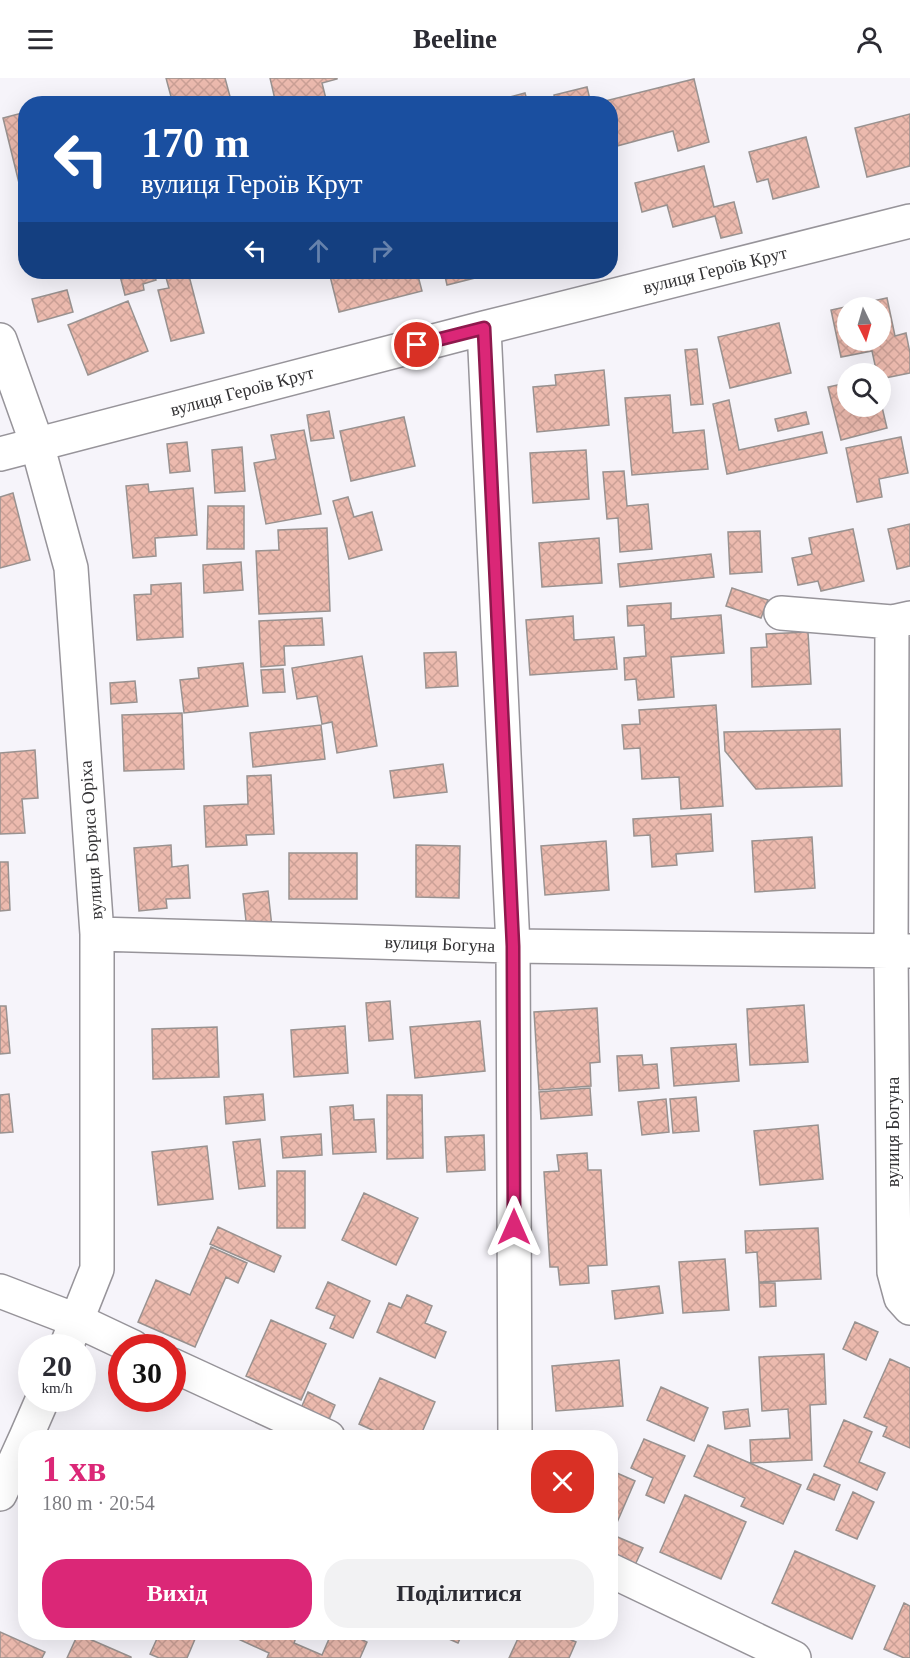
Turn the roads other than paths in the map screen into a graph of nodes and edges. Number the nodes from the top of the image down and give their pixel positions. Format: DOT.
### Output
graph roads {
  1 [pos="910,221"];
  2 [pos="484,328"];
  3 [pos="0,340"];
  4 [pos="38,444"];
  5 [pos="0,454"];
  6 [pos="781,613"];
  7 [pos="901,620"];
  8 [pos="97,934"];
  9 [pos="513,946"];
  10 [pos="901,951"];
  11 [pos="0,1291"];
  12 [pos="910,1308"];
  13 [pos="72,1334"];
  14 [pos="186,1371"];
  15 [pos="37,1412"];
  16 [pos="29,1430"];
  17 [pos="313,1430"];
  18 [pos="515,1430"];
  19 [pos="18,1455"];
  20 [pos="0,1494"];
  21 [pos="618,1574"];
  22 [pos="794,1658"];
  1 -- 2 [label="street, вулиця Героїв Крут"];
  2 -- 4 [label="street, вулиця Героїв Крут"];
  2 -- 9 [label="street"];
  3 -- 4 [label="street, вулиця Бориса Оріха"];
  4 -- 5 [label="street, вулиця Героїв Крут"];
  4 -- 8 [label="street, вулиця Бориса Оріха"];
  6 -- 7 [label="street"];
  7 -- 10 [label="street, вулиця Богуна"];
  8 -- 9 [label="street, вулиця Богуна"];
  8 -- 13 [label="street, вулиця Бориса Оріха"];
  9 -- 10 [label="street, вулиця Богуна"];
  9 -- 18 [label="street"];
  10 -- 12 [label="street, вулиця Богуна"];
  11 -- 13 [label="street"];
  14 -- 17 [label="street"];
  15 -- 16 [label="street"];
  19 -- 20 [label="street"];
  21 -- 22 [label="street"];
}
